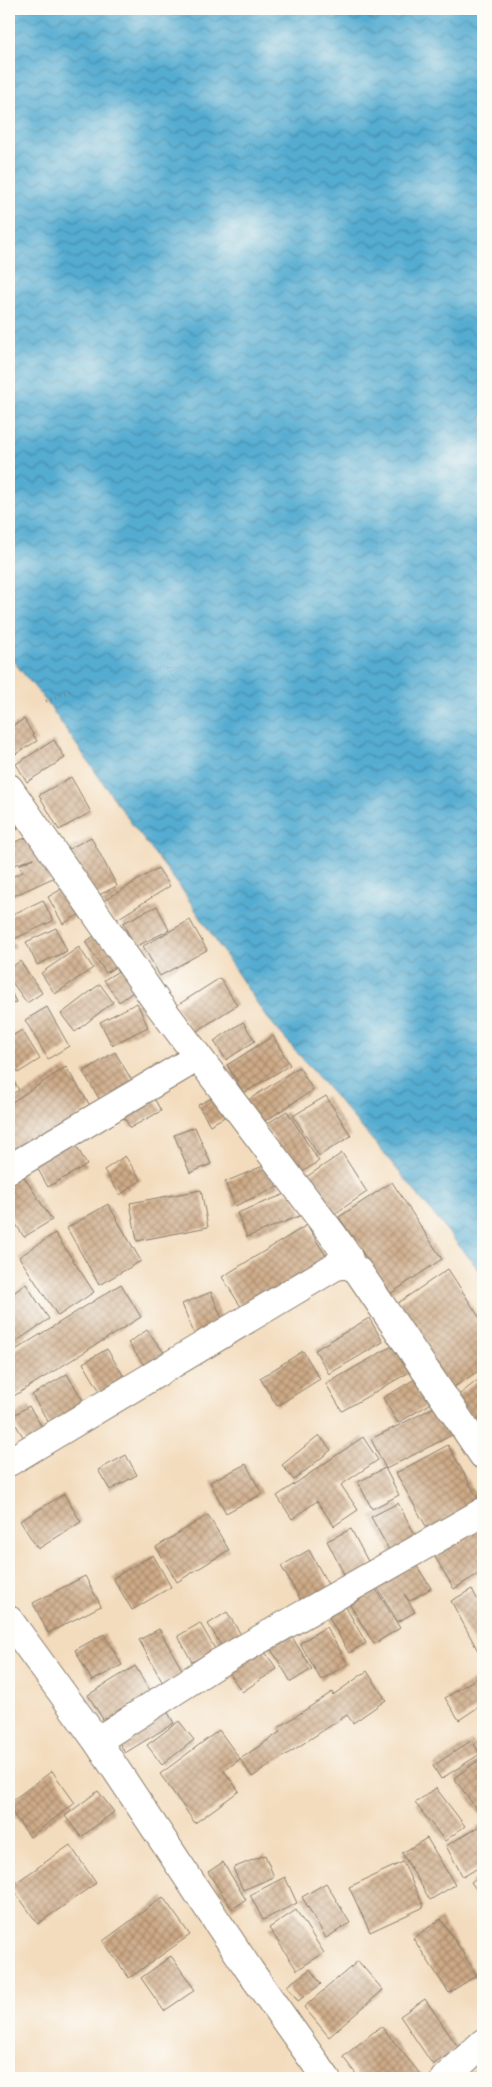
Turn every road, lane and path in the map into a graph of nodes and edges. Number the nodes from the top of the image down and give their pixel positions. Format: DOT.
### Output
graph roads {
  1 [pos="70,691"];
  2 [pos="46,701"];
  3 [pos="9,788"];
  4 [pos="198,1056"];
  5 [pos="9,1169"];
  6 [pos="351,1266"];
  7 [pos="483,1455"];
  8 [pos="9,1462"];
  9 [pos="483,1512"];
  10 [pos="9,1620"];
  11 [pos="97,1741"];
  12 [pos="483,2043"];
  13 [pos="326,2078"];
  14 [pos="445,2078"];
  1 -- 2 [label="path"];
  3 -- 4 [label="street"];
  4 -- 5 [label="street"];
  4 -- 6 [label="street"];
  6 -- 7 [label="street"];
  6 -- 8 [label="street"];
  9 -- 11 [label="street"];
  10 -- 11 [label="street"];
  11 -- 13 [label="street"];
  12 -- 14 [label="street"];
}
